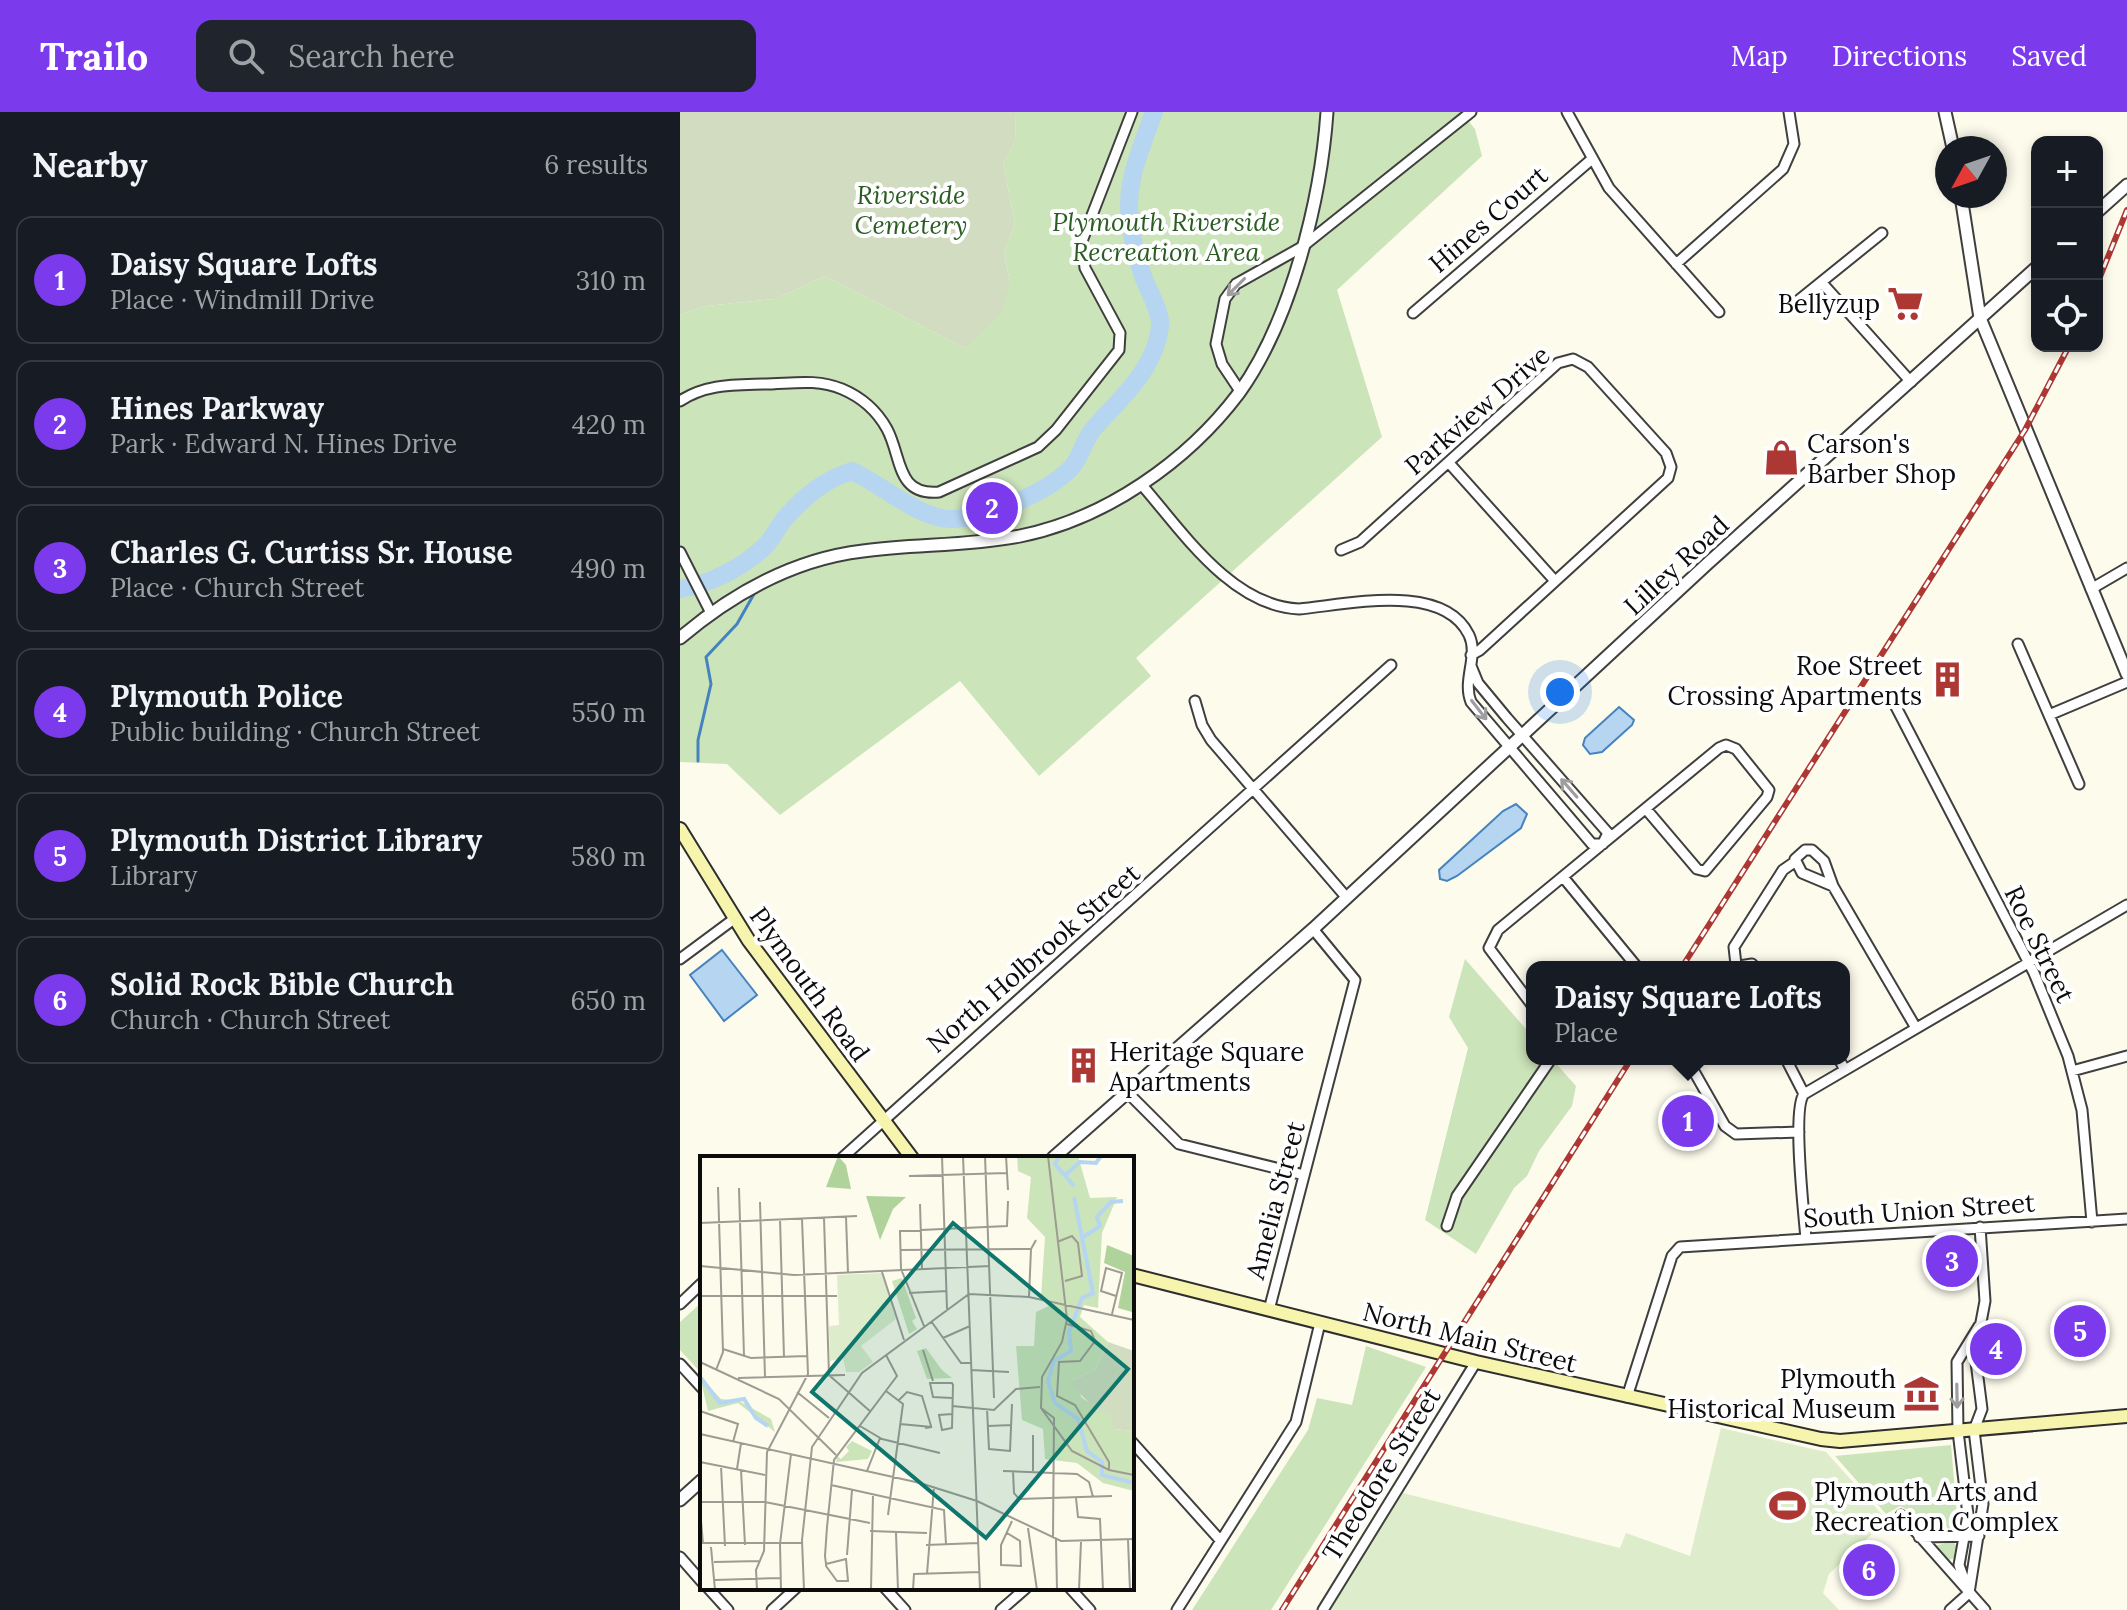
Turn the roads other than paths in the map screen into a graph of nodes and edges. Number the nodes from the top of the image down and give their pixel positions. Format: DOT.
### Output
graph roads {
  1 [pos="1132,112"];
  2 [pos="1327,112"];
  3 [pos="1471,112"];
  4 [pos="1567,112"];
  5 [pos="1789,112"];
  6 [pos="1945,112"];
  7 [pos="1950,136"];
  8 [pos="1592,159"];
  9 [pos="2127,185"];
  10 [pos="1963,208"];
  11 [pos="2101,208"];
  12 [pos="1882,233"];
  13 [pos="1302,247"];
  14 [pos="1676,264"];
  15 [pos="2031,272"];
  16 [pos="1823,284"];
  17 [pos="1789,308"];
  18 [pos="1719,312"];
  19 [pos="1413,313"];
  20 [pos="1980,318"];
  21 [pos="1911,382"];
  22 [pos="1240,391"];
  23 [pos="680,401"];
  24 [pos="1449,463"];
  25 [pos="1141,484"];
  26 [pos="1341,550"];
  27 [pos="680,552"];
  28 [pos="2127,568"];
  29 [pos="1555,581"];
  30 [pos="2091,589"];
  31 [pos="711,613"];
  32 [pos="680,638"];
  33 [pos="2018,644"];
  34 [pos="1471,655"];
  35 [pos="1391,665"];
  36 [pos="1471,666"];
  37 [pos="2127,674"];
  38 [pos="2127,682"];
  39 [pos="1195,701"];
  40 [pos="1894,703"];
  41 [pos="2049,715"];
  42 [pos="1522,735"];
  43 [pos="1510,746"];
  44 [pos="2079,784"];
  45 [pos="1254,791"];
  46 [pos="1646,809"];
  47 [pos="680,829"];
  48 [pos="1603,844"];
  49 [pos="1796,861"];
  50 [pos="1563,877"];
  51 [pos="1833,886"];
  52 [pos="1347,898"];
  53 [pos="2127,905"];
  54 [pos="734,919"];
  55 [pos="1313,929"];
  56 [pos="680,959"];
  57 [pos="1632,961"];
  58 [pos="1734,961"];
  59 [pos="2028,963"];
  60 [pos="1526,998"];
  61 [pos="1916,1028"];
  62 [pos="2127,1056"];
  63 [pos="1547,1065"];
  64 [pos="1690,1065"];
  65 [pos="1789,1065"];
  66 [pos="1842,1065"];
  67 [pos="1845,1070"];
  68 [pos="2072,1071"];
  69 [pos="1127,1092"];
  70 [pos="1804,1094"];
  71 [pos="883,1121"];
  72 [pos="1799,1132"];
  73 [pos="844,1156"];
  74 [pos="910,1156"];
  75 [pos="1055,1156"];
  76 [pos="1304,1175"];
  77 [pos="2127,1219"];
  78 [pos="2092,1222"];
  79 [pos="1447,1226"];
  80 [pos="1980,1227"];
  81 [pos="1806,1239"];
  82 [pos="1134,1279"];
  83 [pos="700,1285"];
  84 [pos="680,1304"];
  85 [pos="1269,1310"];
  86 [pos="1320,1323"];
  87 [pos="1980,1324"];
  88 [pos="1476,1362"];
  89 [pos="680,1364"];
  90 [pos="700,1386"];
  91 [pos="1627,1397"];
  92 [pos="2127,1416"];
  93 [pos="1974,1430"];
  94 [pos="1958,1431"];
  95 [pos="1134,1444"];
  96 [pos="700,1482"];
  97 [pos="680,1500"];
  98 [pos="1901,1515"];
  99 [pos="1963,1535"];
  100 [pos="1979,1536"];
  101 [pos="1919,1537"];
  102 [pos="1220,1540"];
  103 [pos="680,1557"];
  104 [pos="700,1580"];
  105 [pos="710,1590"];
  106 [pos="794,1590"];
  107 [pos="887,1590"];
  108 [pos="1024,1590"];
  109 [pos="1072,1590"];
  110 [pos="1969,1593"];
  111 [pos="728,1610"];
  112 [pos="772,1610"];
  113 [pos="905,1610"];
  114 [pos="1001,1610"];
  115 [pos="1090,1610"];
  116 [pos="1177,1610"];
  117 [pos="1323,1610"];
  118 [pos="1950,1610"];
  119 [pos="1985,1610"];
  1 -- 23 [label="street"];
  2 -- 13 [label="street"];
  3 -- 13 [label="street"];
  4 -- 8 [label="street"];
  5 -- 14 [label="street"];
  6 -- 7 [label="street"];
  8 -- 14 [label="street"];
  8 -- 19 [label="street, Hines Court"];
  9 -- 11 [label="street"];
  10 -- 20 [label="street"];
  12 -- 16 [label="street"];
  13 -- 22 [label="street"];
  13 -- 22 [label="street, one-way"];
  14 -- 18 [label="street"];
  15 -- 20 [label="street, Lilley Road"];
  16 -- 17 [label="street"];
  16 -- 21 [label="street"];
  20 -- 21 [label="street, Lilley Road"];
  20 -- 30 [label="street"];
  21 -- 42 [label="street, Lilley Road"];
  22 -- 25 [label="street"];
  24 -- 26 [label="street, Parkview Drive"];
  24 -- 29 [label="street"];
  24 -- 29 [label="street, Parkview Drive"];
  25 -- 31 [label="street"];
  25 -- 34 [label="street"];
  27 -- 31 [label="street"];
  28 -- 30 [label="street"];
  29 -- 34 [label="street, Parkview Drive"];
  30 -- 37 [label="street"];
  31 -- 32 [label="street"];
  33 -- 41 [label="street"];
  34 -- 36 [label="street"];
  35 -- 45 [label="street, North Holbrook Street"];
  36 -- 42 [label="street"];
  36 -- 43 [label="street, one-way"];
  38 -- 41 [label="street"];
  39 -- 45 [label="street"];
  40 -- 59 [label="street, Roe Street"];
  41 -- 44 [label="street"];
  42 -- 43 [label="street, Lilley Road"];
  48 -- 42 [label="street, one-way"];
  43 -- 48 [label="street"];
  43 -- 52 [label="street, Lilley Road"];
  45 -- 52 [label="street"];
  45 -- 71 [label="street, North Holbrook Street"];
  46 -- 46 [label="street"];
  46 -- 48 [label="street"];
  47 -- 54 [label="main road, Plymouth Road"];
  48 -- 50 [label="street"];
  49 -- 51 [label="street"];
  49 -- 51 [label="street"];
  49 -- 58 [label="street"];
  50 -- 57 [label="street"];
  50 -- 60 [label="street"];
  51 -- 61 [label="street"];
  52 -- 55 [label="street, Lilley Road"];
  53 -- 59 [label="street"];
  54 -- 56 [label="street"];
  54 -- 71 [label="main road, Plymouth Road"];
  55 -- 69 [label="street, Lilley Road"];
  55 -- 76 [label="street, Amelia Street"];
  59 -- 61 [label="street"];
  59 -- 68 [label="street, Roe Street"];
  61 -- 67 [label="street"];
  62 -- 68 [label="street"];
  63 -- 79 [label="street"];
  64 -- 72 [label="street"];
  65 -- 70 [label="street"];
  66 -- 67 [label="street"];
  67 -- 70 [label="street"];
  68 -- 78 [label="street, Roe Street"];
  69 -- 75 [label="street, Lilley Road"];
  69 -- 76 [label="street"];
  70 -- 72 [label="street"];
  71 -- 73 [label="street, North Holbrook Street"];
  71 -- 74 [label="main road, Plymouth Road"];
  72 -- 81 [label="street"];
  76 -- 85 [label="street, Amelia Street"];
  77 -- 78 [label="street, South Union Street"];
  78 -- 80 [label="street, South Union Street"];
  80 -- 81 [label="street, South Union Street"];
  80 -- 87 [label="street"];
  81 -- 91 [label="street, South Union Street"];
  82 -- 85 [label="main road, North Main Street"];
  83 -- 84 [label="street"];
  85 -- 86 [label="main road, North Main Street"];
  86 -- 88 [label="main road, North Main Street"];
  86 -- 102 [label="street"];
  87 -- 93 [label="street"];
  87 -- 94 [label="street, one-way"];
  88 -- 91 [label="main road, North Main Street"];
  88 -- 117 [label="street, Theodore Street"];
  89 -- 90 [label="street"];
  91 -- 94 [label="main road, North Main Street"];
  92 -- 93 [label="main road, North Main Street"];
  93 -- 94 [label="main road, North Main Street"];
  93 -- 100 [label="street"];
  94 -- 99 [label="street"];
  95 -- 102 [label="street"];
  96 -- 97 [label="street"];
  98 -- 101 [label="street"];
  99 -- 100 [label="street"];
  99 -- 101 [label="street"];
  99 -- 110 [label="street"];
  100 -- 110 [label="street"];
  101 -- 110 [label="street"];
  102 -- 116 [label="street"];
  103 -- 104 [label="street"];
  105 -- 111 [label="street"];
  106 -- 112 [label="street"];
  107 -- 113 [label="street"];
  108 -- 114 [label="street"];
  109 -- 115 [label="street"];
  110 -- 118 [label="street"];
  110 -- 119 [label="street"];
}
